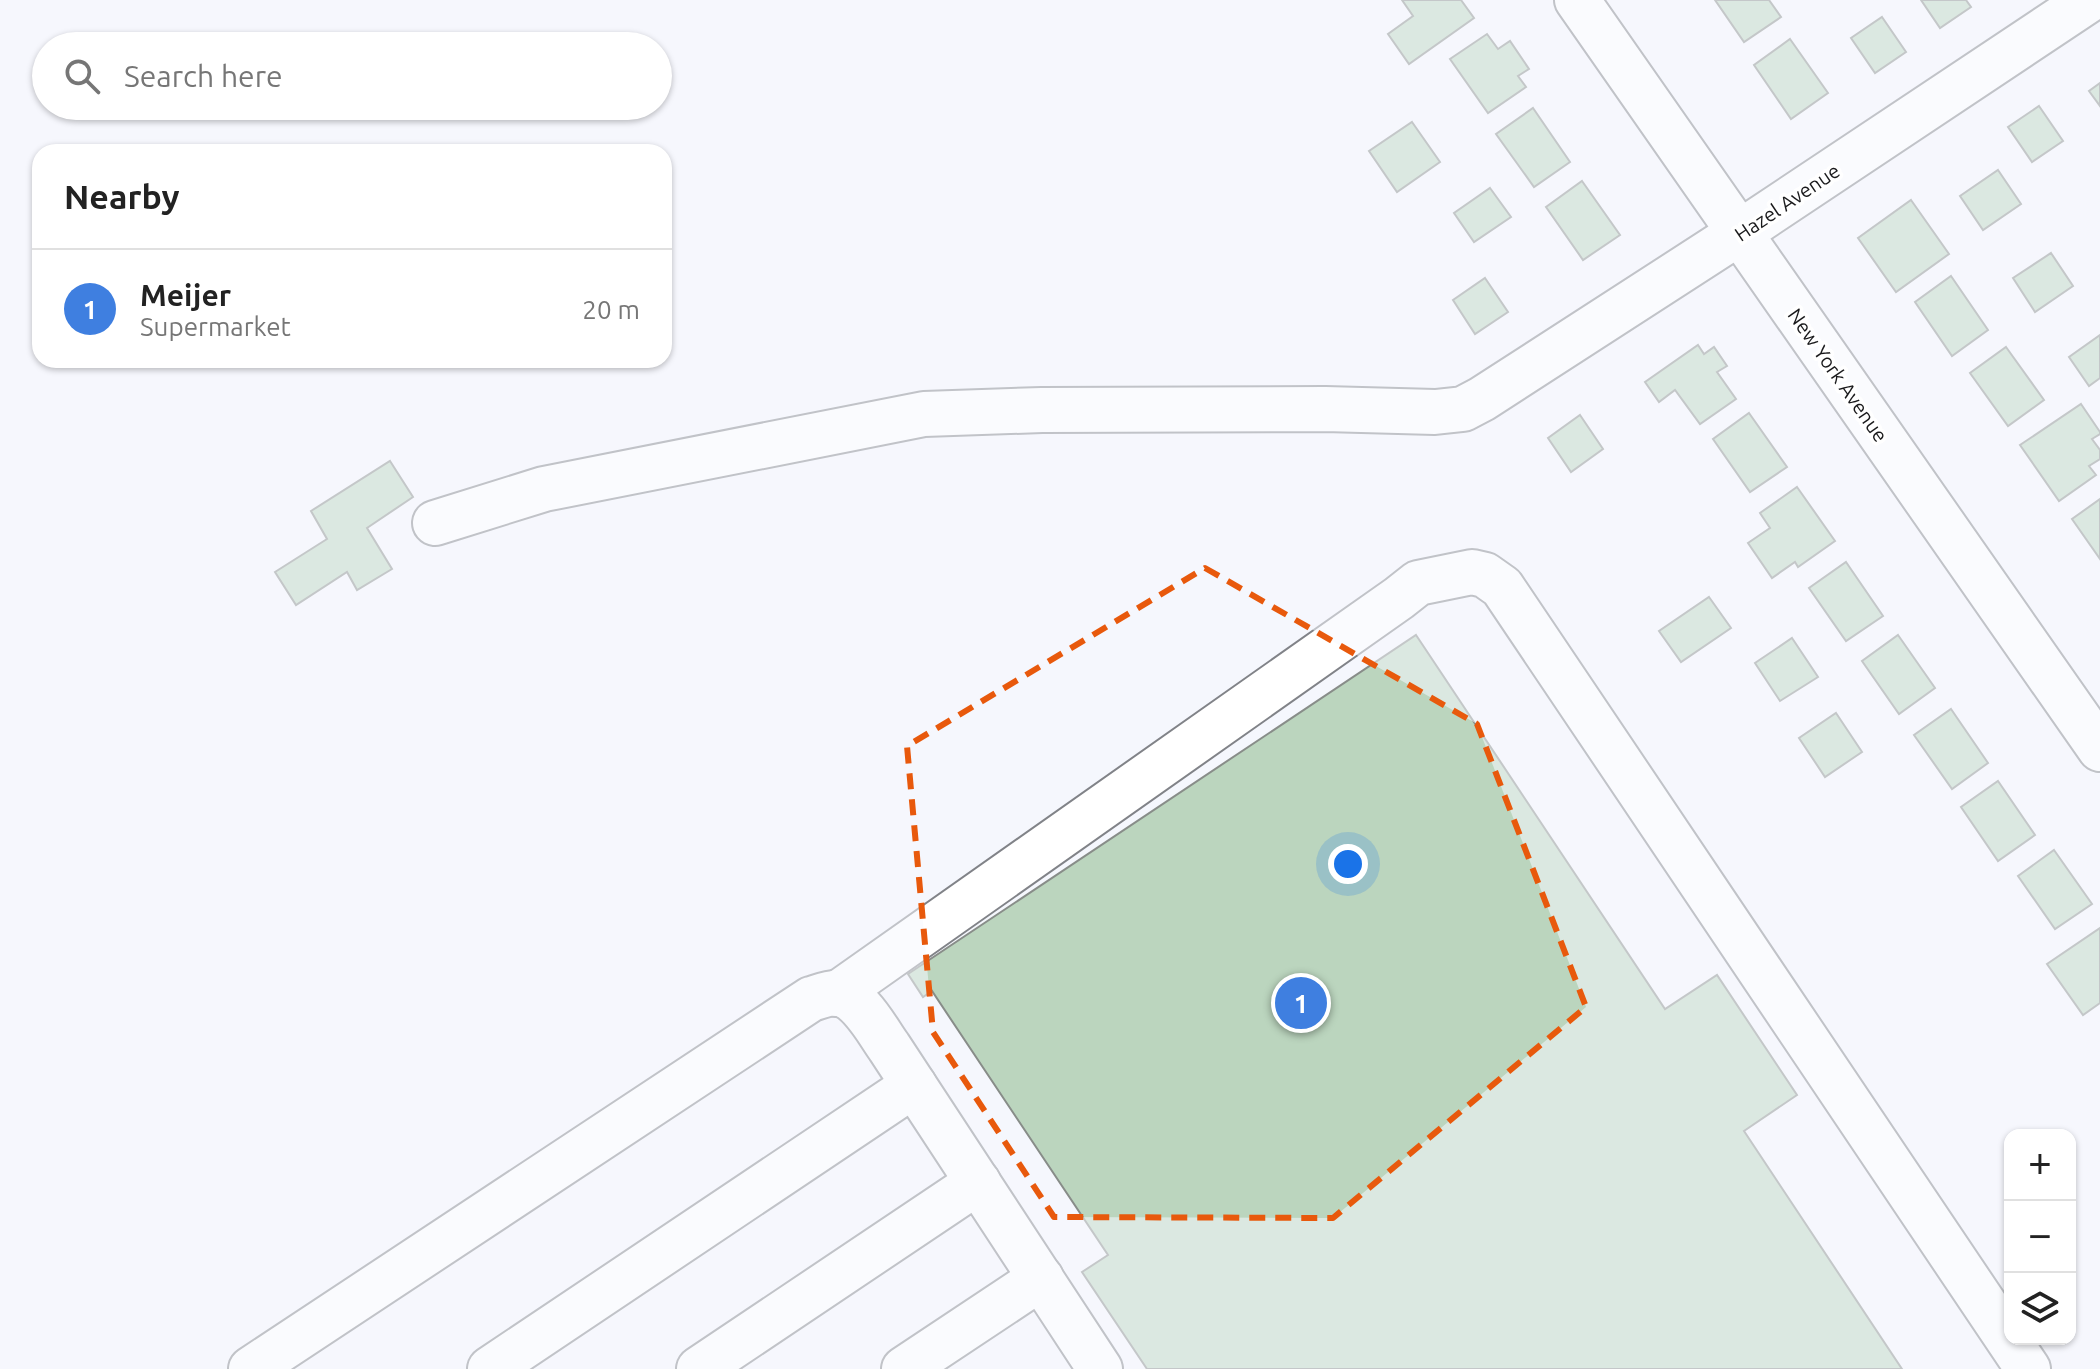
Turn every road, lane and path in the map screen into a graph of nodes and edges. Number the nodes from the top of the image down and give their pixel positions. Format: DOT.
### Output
graph roads {
  1 [pos="1577,0"];
  2 [pos="2089,0"];
  3 [pos="1739,233"];
  4 [pos="435,523"];
  5 [pos="2100,749"];
  6 [pos="837,994"];
  7 [pos="914,1085"];
  8 [pos="978,1182"];
  9 [pos="1041,1278"];
  10 [pos="251,1369"];
  11 [pos="490,1369"];
  12 [pos="699,1369"];
  13 [pos="904,1369"];
  14 [pos="1100,1369"];
  15 [pos="2028,1369"];
  1 -- 3 [label="street, New York Avenue"];
  2 -- 3 [label="street, Hazel Avenue"];
  3 -- 4 [label="street, Hazel Avenue"];
  3 -- 5 [label="street, New York Avenue"];
  6 -- 7 [label="street"];
  6 -- 10 [label="street"];
  6 -- 15 [label="street"];
  7 -- 8 [label="street"];
  7 -- 11 [label="street"];
  8 -- 9 [label="street"];
  8 -- 12 [label="street"];
  9 -- 13 [label="street"];
  9 -- 14 [label="street"];
}
